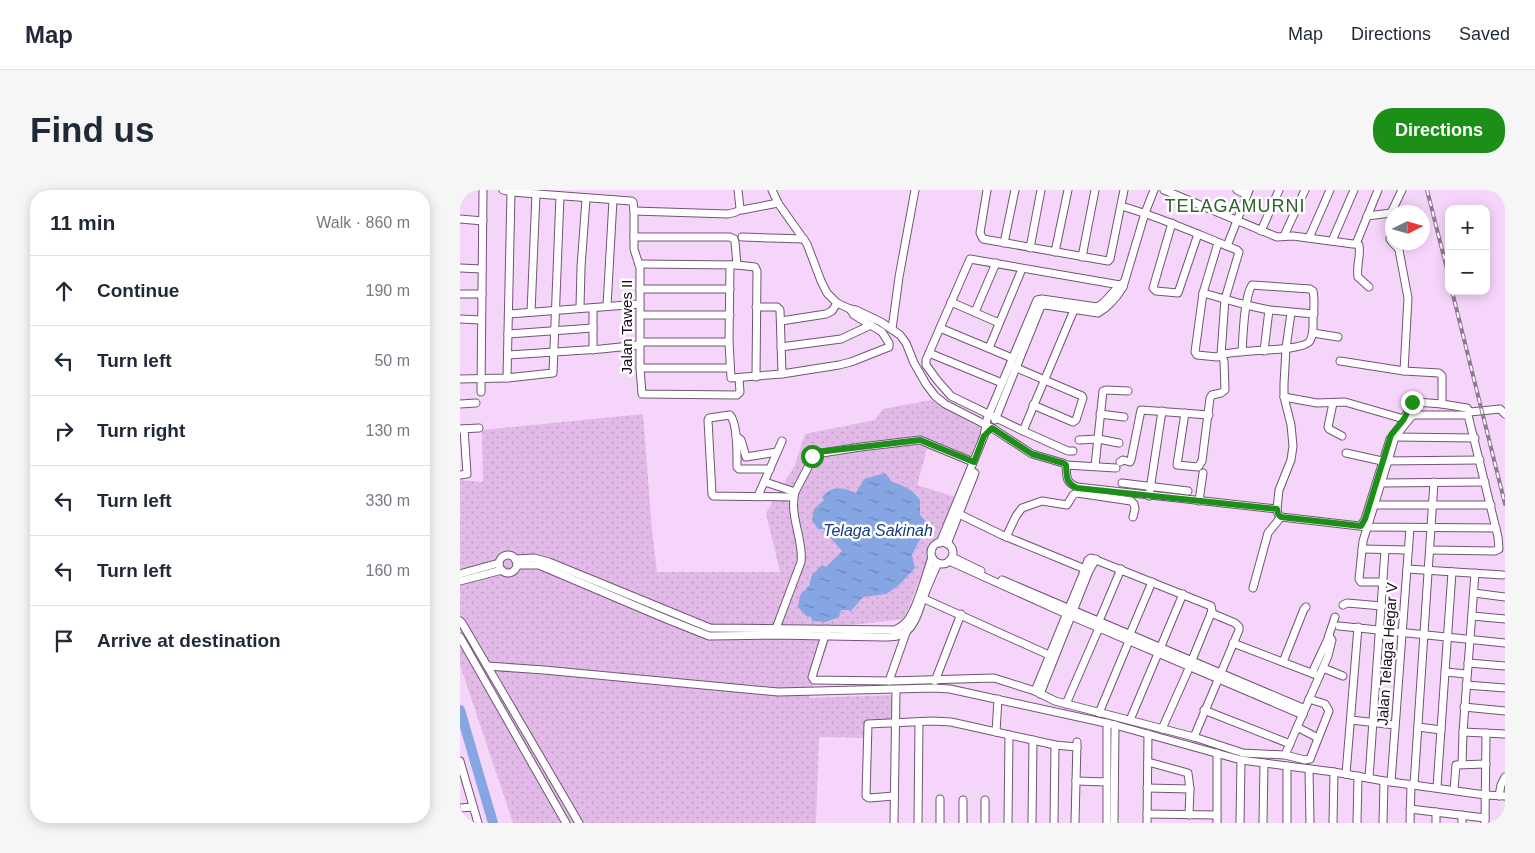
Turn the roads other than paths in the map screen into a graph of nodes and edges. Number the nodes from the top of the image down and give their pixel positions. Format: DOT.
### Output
graph roads {
  1 [pos="484,190"];
  2 [pos="503,190"];
  3 [pos="738,190"];
  4 [pos="772,190"];
  5 [pos="915,190"];
  6 [pos="987,190"];
  7 [pos="1015,190"];
  8 [pos="1041,190"];
  9 [pos="1068,190"];
  10 [pos="1095,190"];
  11 [pos="1124,190"];
  12 [pos="1154,190"];
  13 [pos="1164,190"];
  14 [pos="1237,190"];
  15 [pos="1278,190"];
  16 [pos="1305,190"];
  17 [pos="1330,190"];
  18 [pos="1354,190"];
  19 [pos="1378,190"];
  20 [pos="1402,190"];
  21 [pos="511,192"];
  22 [pos="1248,192"];
  23 [pos="536,194"];
  24 [pos="560,196"];
  25 [pos="586,198"];
  26 [pos="613,200"];
  27 [pos="778,203"];
  28 [pos="1121,206"];
  29 [pos="741,209"];
  30 [pos="634,211"];
  31 [pos="1145,213"];
  32 [pos="1368,216"];
  33 [pos="460,219"];
  34 [pos="483,220"];
  35 [pos="1237,221"];
  36 [pos="1172,223"];
  37 [pos="1261,231"];
  38 [pos="1198,234"];
  39 [pos="1284,236"];
  40 [pos="634,237"];
  41 [pos="742,237"];
  42 [pos="1309,238"];
  43 [pos="804,239"];
  44 [pos="1332,241"];
  45 [pos="1004,243"];
  46 [pos="1218,243"];
  47 [pos="1356,244"];
  48 [pos="1227,246"];
  49 [pos="1030,248"];
  50 [pos="1400,250"];
  51 [pos="1055,252"];
  52 [pos="1082,257"];
  53 [pos="996,263"];
  54 [pos="639,264"];
  55 [pos="734,265"];
  56 [pos="460,268"];
  57 [pos="482,269"];
  58 [pos="1022,269"];
  59 [pos="1122,285"];
  60 [pos="1369,287"];
  61 [pos="640,288"];
  62 [pos="730,289"];
  63 [pos="1203,293"];
  64 [pos="460,294"];
  65 [pos="482,294"];
  66 [pos="1224,299"];
  67 [pos="951,302"];
  68 [pos="837,303"];
  69 [pos="640,304"];
  70 [pos="1106,305"];
  71 [pos="1246,305"];
  72 [pos="607,306"];
  73 [pos="756,307"];
  74 [pos="580,308"];
  75 [pos="593,308"];
  76 [pos="850,309"];
  77 [pos="1074,310"];
  78 [pos="1269,310"];
  79 [pos="556,311"];
  80 [pos="531,312"];
  81 [pos="975,312"];
  82 [pos="1291,313"];
  83 [pos="509,314"];
  84 [pos="1314,314"];
  85 [pos="641,315"];
  86 [pos="730,315"];
  87 [pos="460,319"];
  88 [pos="481,320"];
  89 [pos="781,321"];
  90 [pos="999,323"];
  91 [pos="871,325"];
  92 [pos="593,328"];
  93 [pos="940,328"];
  94 [pos="892,329"];
  95 [pos="555,332"];
  96 [pos="1313,332"];
  97 [pos="508,334"];
  98 [pos="1338,337"];
  99 [pos="729,342"];
  100 [pos="640,343"];
  101 [pos="781,347"];
  102 [pos="989,348"];
  103 [pos="1286,348"];
  104 [pos="593,350"];
  105 [pos="1264,351"];
  106 [pos="1242,352"];
  107 [pos="554,353"];
  108 [pos="929,353"];
  109 [pos="508,355"];
  110 [pos="1221,355"];
  111 [pos="1340,361"];
  112 [pos="1012,363"];
  113 [pos="640,368"];
  114 [pos="730,368"];
  115 [pos="1404,371"];
  116 [pos="782,374"];
  117 [pos="756,377"];
  118 [pos="481,378"];
  119 [pos="507,378"];
  120 [pos="740,378"];
  121 [pos="460,380"];
  122 [pos="1044,380"];
  123 [pos="1002,384"];
  124 [pos="1128,391"];
  125 [pos="481,392"];
  126 [pos="1284,397"];
  127 [pos="476,403"];
  128 [pos="1333,403"];
  129 [pos="460,404"];
  130 [pos="1442,404"];
  131 [pos="1033,405"];
  132 [pos="1162,411"];
  133 [pos="1185,413"];
  134 [pos="1100,414"];
  135 [pos="1505,414"];
  136 [pos="1208,415"];
  137 [pos="992,416"];
  138 [pos="1124,417"];
  139 [pos="1404,419"];
  140 [pos="989,426"];
  141 [pos="479,428"];
  142 [pos="462,429"];
  143 [pos="1023,431"];
  144 [pos="736,436"];
  145 [pos="1342,436"];
  146 [pos="1394,437"];
  147 [pos="1475,438"];
  148 [pos="1098,439"];
  149 [pos="1079,440"];
  150 [pos="782,441"];
  151 [pos="1119,443"];
  152 [pos="1072,451"];
  153 [pos="778,452"];
  154 [pos="1346,453"];
  155 [pos="1480,460"];
  156 [pos="1385,461"];
  157 [pos="974,462"];
  158 [pos="1066,465"];
  159 [pos="1095,466"];
  160 [pos="770,469"];
  161 [pos="970,471"];
  162 [pos="1203,473"];
  163 [pos="460,475"];
  164 [pos="765,482"];
  165 [pos="1434,482"];
  166 [pos="1485,482"];
  167 [pos="1122,483"];
  168 [pos="1381,483"];
  169 [pos="1151,486"];
  170 [pos="1188,491"];
  171 [pos="794,495"];
  172 [pos="758,496"];
  173 [pos="1149,496"];
  174 [pos="1199,500"];
  175 [pos="1375,505"];
  176 [pos="1491,505"];
  177 [pos="1433,506"];
  178 [pos="1277,509"];
  179 [pos="959,514"];
  180 [pos="1133,517"];
  181 [pos="1281,517"];
  182 [pos="1364,527"];
  183 [pos="1410,528"];
  184 [pos="1432,528"];
  185 [pos="1496,528"];
  186 [pos="1006,537"];
  187 [pos="943,543"];
  188 [pos="1362,549"];
  189 [pos="1385,550"];
  190 [pos="1408,550"];
  191 [pos="1430,550"];
  192 [pos="932,557"];
  193 [pos="950,559"];
  194 [pos="1096,559"];
  195 [pos="516,562"];
  196 [pos="938,563"];
  197 [pos="500,567"];
  198 [pos="1084,568"];
  199 [pos="1121,569"];
  200 [pos="1407,569"];
  201 [pos="1429,570"];
  202 [pos="1452,572"];
  203 [pos="1475,573"];
  204 [pos="460,574"];
  205 [pos="1504,575"];
  206 [pos="460,581"];
  207 [pos="1152,582"];
  208 [pos="1383,582"];
  209 [pos="1253,588"];
  210 [pos="1474,593"];
  211 [pos="1183,594"];
  212 [pos="921,597"];
  213 [pos="1505,597"];
  214 [pos="1343,605"];
  215 [pos="1382,606"];
  216 [pos="1306,607"];
  217 [pos="1070,612"];
  218 [pos="1211,613"];
  219 [pos="961,614"];
  220 [pos="1472,616"];
  221 [pos="1335,617"];
  222 [pos="1505,619"];
  223 [pos="460,621"];
  224 [pos="1099,625"];
  225 [pos="1339,626"];
  226 [pos="1358,627"];
  227 [pos="906,628"];
  228 [pos="1380,630"];
  229 [pos="775,632"];
  230 [pos="826,632"];
  231 [pos="1402,632"];
  232 [pos="1424,634"];
  233 [pos="1329,636"];
  234 [pos="1447,636"];
  235 [pos="460,638"];
  236 [pos="1130,638"];
  237 [pos="1470,639"];
  238 [pos="1233,643"];
  239 [pos="1505,643"];
  240 [pos="1159,650"];
  241 [pos="1049,655"];
  242 [pos="1283,662"];
  243 [pos="1191,663"];
  244 [pos="1468,663"];
  245 [pos="487,666"];
  246 [pos="1505,666"];
  247 [pos="1323,668"];
  248 [pos="1312,672"];
  249 [pos="1445,672"];
  250 [pos="1467,674"];
  251 [pos="1219,675"];
  252 [pos="1319,676"];
  253 [pos="1344,676"];
  254 [pos="889,681"];
  255 [pos="935,681"];
  256 [pos="1466,685"];
  257 [pos="1505,688"];
  258 [pos="896,690"];
  259 [pos="1038,692"];
  260 [pos="998,699"];
  261 [pos="1309,699"];
  262 [pos="1066,704"];
  263 [pos="1464,707"];
  264 [pos="1204,710"];
  265 [pos="1505,711"];
  266 [pos="1099,712"];
  267 [pos="1304,712"];
  268 [pos="1130,720"];
  269 [pos="1351,720"];
  270 [pos="895,722"];
  271 [pos="919,722"];
  272 [pos="1107,723"];
  273 [pos="1373,723"];
  274 [pos="1115,725"];
  275 [pos="1395,725"];
  276 [pos="1418,727"];
  277 [pos="1297,728"];
  278 [pos="1162,729"];
  279 [pos="1441,730"];
  280 [pos="996,732"];
  281 [pos="1463,732"];
  282 [pos="1486,733"];
  283 [pos="1009,734"];
  284 [pos="1148,734"];
  285 [pos="1505,734"];
  286 [pos="1194,737"];
  287 [pos="1318,738"];
  288 [pos="1033,740"];
  289 [pos="1290,744"];
  290 [pos="1055,745"];
  291 [pos="1217,753"];
  292 [pos="1285,755"];
  293 [pos="1241,760"];
  294 [pos="460,761"];
  295 [pos="1148,762"];
  296 [pos="1264,763"];
  297 [pos="1462,764"];
  298 [pos="1486,764"];
  299 [pos="1287,766"];
  300 [pos="1309,769"];
  301 [pos="1334,772"];
  302 [pos="1346,774"];
  303 [pos="1358,776"];
  304 [pos="1505,777"];
  305 [pos="1369,778"];
  306 [pos="1076,780"];
  307 [pos="1107,782"];
  308 [pos="1388,782"];
  309 [pos="1412,785"];
  310 [pos="1437,787"];
  311 [pos="1148,788"];
  312 [pos="1190,789"];
  313 [pos="1454,790"];
  314 [pos="1485,795"];
  315 [pos="894,796"];
  316 [pos="1502,796"];
  317 [pos="940,799"];
  318 [pos="963,800"];
  319 [pos="985,800"];
  320 [pos="473,807"];
  321 [pos="460,808"];
  322 [pos="1410,809"];
  323 [pos="1436,812"];
  324 [pos="1147,814"];
  325 [pos="1190,814"];
  326 [pos="1217,815"];
  327 [pos="1462,819"];
  328 [pos="1485,820"];
  329 [pos="478,823"];
  330 [pos="566,823"];
  331 [pos="579,823"];
  332 [pos="894,823"];
  333 [pos="918,823"];
  334 [pos="940,823"];
  335 [pos="963,823"];
  336 [pos="985,823"];
  337 [pos="1008,823"];
  338 [pos="1032,823"];
  339 [pos="1054,823"];
  340 [pos="1075,823"];
  341 [pos="1107,823"];
  342 [pos="1114,823"];
  343 [pos="1147,823"];
  344 [pos="1217,823"];
  345 [pos="1240,823"];
  346 [pos="1263,823"];
  347 [pos="1287,823"];
  348 [pos="1310,823"];
  349 [pos="1333,823"];
  350 [pos="1357,823"];
  351 [pos="1384,823"];
  352 [pos="1410,823"];
  353 [pos="1436,823"];
  1 -- 34 [label="street"];
  2 -- 21 [label="street"];
  3 -- 29 [label="street"];
  4 -- 27 [label="street"];
  5 -- 94 [label="street"];
  6 -- 45 [label="street"];
  7 -- 45 [label="street"];
  8 -- 49 [label="street"];
  9 -- 51 [label="street"];
  10 -- 52 [label="street"];
  11 -- 28 [label="street"];
  12 -- 31 [label="street"];
  13 -- 35 [label="street"];
  14 -- 22 [label="street"];
  15 -- 37 [label="street"];
  16 -- 39 [label="street"];
  17 -- 42 [label="street"];
  18 -- 44 [label="street"];
  19 -- 32 [label="street"];
  20 -- 32 [label="street"];
  21 -- 23 [label="street"];
  21 -- 83 [label="street"];
  22 -- 35 [label="street"];
  23 -- 24 [label="street"];
  23 -- 80 [label="street"];
  24 -- 25 [label="street"];
  24 -- 79 [label="street"];
  25 -- 26 [label="street"];
  25 -- 74 [label="street"];
  26 -- 30 [label="street"];
  26 -- 72 [label="street"];
  27 -- 29 [label="street"];
  27 -- 43 [label="street"];
  28 -- 31 [label="street"];
  28 -- 52 [label="street"];
  29 -- 30 [label="street"];
  30 -- 40 [label="street, Jalan Tawes II"];
  31 -- 36 [label="street"];
  31 -- 59 [label="street"];
  32 -- 47 [label="street"];
  33 -- 34 [label="street"];
  34 -- 57 [label="street"];
  35 -- 37 [label="street"];
  35 -- 48 [label="street"];
  36 -- 38 [label="street"];
  36 -- 38 [label="street"];
  37 -- 39 [label="street"];
  38 -- 46 [label="street"];
  39 -- 42 [label="street"];
  40 -- 54 [label="street, Jalan Tawes II"];
  40 -- 55 [label="street"];
  41 -- 43 [label="street"];
  42 -- 44 [label="street"];
  43 -- 68 [label="street"];
  44 -- 47 [label="street"];
  45 -- 49 [label="street"];
  46 -- 48 [label="street"];
  46 -- 63 [label="street"];
  47 -- 60 [label="street"];
  48 -- 66 [label="street"];
  49 -- 51 [label="street"];
  50 -- 115 [label="street"];
  51 -- 52 [label="street"];
  53 -- 58 [label="street"];
  53 -- 67 [label="street"];
  53 -- 81 [label="street"];
  54 -- 55 [label="street"];
  54 -- 61 [label="street, Jalan Tawes II"];
  55 -- 62 [label="street"];
  55 -- 73 [label="street"];
  56 -- 57 [label="street"];
  57 -- 65 [label="street"];
  58 -- 59 [label="street"];
  58 -- 90 [label="street"];
  59 -- 70 [label="street"];
  61 -- 62 [label="street"];
  61 -- 69 [label="street, Jalan Tawes II"];
  62 -- 86 [label="street"];
  63 -- 66 [label="street"];
  63 -- 110 [label="street"];
  64 -- 65 [label="street"];
  65 -- 88 [label="street"];
  66 -- 71 [label="street"];
  66 -- 110 [label="street"];
  67 -- 81 [label="street"];
  67 -- 93 [label="street"];
  68 -- 76 [label="street"];
  68 -- 89 [label="street"];
  69 -- 72 [label="street"];
  69 -- 85 [label="street, Jalan Tawes II"];
  70 -- 77 [label="street"];
  70 -- 112 [label="street"];
  71 -- 78 [label="street"];
  71 -- 84 [label="street"];
  71 -- 106 [label="street"];
  72 -- 75 [label="street"];
  73 -- 89 [label="street"];
  73 -- 117 [label="street"];
  74 -- 75 [label="street"];
  74 -- 79 [label="street"];
  75 -- 92 [label="street"];
  76 -- 91 [label="street"];
  76 -- 94 [label="street"];
  77 -- 112 [label="street"];
  77 -- 122 [label="street"];
  78 -- 82 [label="street"];
  78 -- 105 [label="street"];
  79 -- 80 [label="street"];
  79 -- 95 [label="street"];
  80 -- 83 [label="street"];
  81 -- 90 [label="street"];
  82 -- 84 [label="street"];
  82 -- 103 [label="street"];
  83 -- 97 [label="street"];
  84 -- 96 [label="street"];
  85 -- 86 [label="street"];
  85 -- 100 [label="street, Jalan Tawes II"];
  86 -- 99 [label="street"];
  87 -- 88 [label="street"];
  88 -- 118 [label="street"];
  89 -- 101 [label="street"];
  90 -- 102 [label="street"];
  91 -- 101 [label="street"];
  91 -- 116 [label="street"];
  92 -- 95 [label="street"];
  92 -- 104 [label="street"];
  93 -- 102 [label="street"];
  93 -- 108 [label="street"];
  94 -- 140 [label="street"];
  95 -- 97 [label="street"];
  95 -- 107 [label="street"];
  96 -- 98 [label="street"];
  96 -- 103 [label="street"];
  97 -- 109 [label="street"];
  99 -- 100 [label="street"];
  99 -- 114 [label="street"];
  100 -- 104 [label="street"];
  100 -- 113 [label="street, Jalan Tawes II"];
  101 -- 116 [label="street"];
  102 -- 112 [label="street"];
  103 -- 105 [label="street"];
  103 -- 126 [label="street"];
  104 -- 107 [label="street"];
  105 -- 106 [label="street"];
  106 -- 110 [label="street"];
  107 -- 109 [label="street"];
  107 -- 119 [label="street"];
  108 -- 123 [label="street"];
  108 -- 137 [label="street"];
  109 -- 119 [label="street"];
  110 -- 136 [label="street"];
  111 -- 115 [label="street"];
  112 -- 122 [label="street"];
  112 -- 123 [label="street"];
  112 -- 137 [label="street"];
  113 -- 114 [label="street"];
  113 -- 120 [label="street, Jalan Tawes II"];
  114 -- 120 [label="street"];
  115 -- 130 [label="street"];
  116 -- 117 [label="street"];
  117 -- 120 [label="street"];
  118 -- 119 [label="street"];
  118 -- 121 [label="street"];
  118 -- 125 [label="street"];
  122 -- 131 [label="street"];
  122 -- 131 [label="street"];
  123 -- 137 [label="street"];
  124 -- 134 [label="street"];
  126 -- 128 [label="street"];
  126 -- 178 [label="street"];
  127 -- 129 [label="street"];
  128 -- 139 [label="street"];
  128 -- 145 [label="street"];
  130 -- 135 [label="street"];
  130 -- 139 [label="street"];
  131 -- 143 [label="street"];
  132 -- 133 [label="street"];
  132 -- 159 [label="street"];
  132 -- 169 [label="street"];
  133 -- 136 [label="street"];
  133 -- 136 [label="street"];
  134 -- 138 [label="street"];
  134 -- 148 [label="street"];
  137 -- 140 [label="street"];
  137 -- 143 [label="street"];
  139 -- 156 [label="street"];
  140 -- 157 [label="street"];
  140 -- 158 [label="street"];
  141 -- 142 [label="street"];
  142 -- 163 [label="street"];
  143 -- 152 [label="street"];
  144 -- 153 [label="street"];
  144 -- 160 [label="street"];
  144 -- 172 [label="street"];
  146 -- 147 [label="street"];
  146 -- 147 [label="street"];
  146 -- 156 [label="street"];
  147 -- 155 [label="street"];
  148 -- 149 [label="street"];
  148 -- 151 [label="street"];
  148 -- 159 [label="street"];
  150 -- 153 [label="street"];
  153 -- 160 [label="street"];
  154 -- 156 [label="street"];
  155 -- 156 [label="street"];
  155 -- 166 [label="street"];
  156 -- 168 [label="street"];
  156 -- 182 [label="street"];
  157 -- 161 [label="street"];
  157 -- 171 [label="street"];
  158 -- 159 [label="street"];
  158 -- 173 [label="street"];
  160 -- 164 [label="street"];
  161 -- 179 [label="street"];
  161 -- 187 [label="street"];
  162 -- 174 [label="street"];
  164 -- 171 [label="street"];
  164 -- 172 [label="street"];
  165 -- 166 [label="street"];
  165 -- 168 [label="street"];
  165 -- 177 [label="street"];
  166 -- 176 [label="street"];
  167 -- 169 [label="street"];
  168 -- 175 [label="street"];
  169 -- 170 [label="street"];
  169 -- 173 [label="street"];
  171 -- 172 [label="street"];
  171 -- 229 [label="street"];
  173 -- 174 [label="street"];
  174 -- 178 [label="street"];
  175 -- 177 [label="street"];
  175 -- 182 [label="street"];
  176 -- 177 [label="street"];
  176 -- 185 [label="street"];
  177 -- 184 [label="street"];
  178 -- 181 [label="street"];
  179 -- 186 [label="street"];
  179 -- 187 [label="street"];
  180 -- 186 [label="street"];
  181 -- 182 [label="street"];
  181 -- 209 [label="street"];
  182 -- 183 [label="street"];
  182 -- 188 [label="street"];
  183 -- 184 [label="street"];
  183 -- 190 [label="street, Jalan Telaga Hegar V"];
  184 -- 185 [label="street"];
  184 -- 191 [label="street"];
  185 -- 191 [label="street"];
  186 -- 198 [label="street"];
  187 -- 192 [label="street"];
  187 -- 193 [label="street"];
  188 -- 189 [label="street"];
  188 -- 208 [label="street"];
  189 -- 190 [label="street"];
  189 -- 208 [label="street"];
  190 -- 200 [label="street, Jalan Telaga Hegar V"];
  191 -- 201 [label="street"];
  192 -- 196 [label="street"];
  192 -- 212 [label="street"];
  193 -- 196 [label="street"];
  193 -- 217 [label="street"];
  194 -- 198 [label="street"];
  194 -- 199 [label="street"];
  194 -- 217 [label="street"];
  195 -- 197 [label="street"];
  195 -- 197 [label="street"];
  195 -- 229 [label="street"];
  196 -- 212 [label="street"];
  197 -- 204 [label="street"];
  197 -- 206 [label="street"];
  198 -- 217 [label="street"];
  199 -- 207 [label="street"];
  199 -- 224 [label="street"];
  200 -- 201 [label="street"];
  200 -- 231 [label="street, Jalan Telaga Hegar V"];
  201 -- 202 [label="street"];
  201 -- 232 [label="street"];
  202 -- 203 [label="street"];
  202 -- 234 [label="street"];
  203 -- 205 [label="street"];
  203 -- 210 [label="street"];
  207 -- 211 [label="street"];
  207 -- 236 [label="street"];
  208 -- 215 [label="street"];
  210 -- 213 [label="street"];
  210 -- 220 [label="street"];
  211 -- 218 [label="street"];
  211 -- 240 [label="street"];
  212 -- 219 [label="street"];
  212 -- 227 [label="street"];
  214 -- 215 [label="street"];
  215 -- 228 [label="street"];
  216 -- 242 [label="street"];
  217 -- 224 [label="street"];
  217 -- 241 [label="street"];
  217 -- 259 [label="street"];
  218 -- 238 [label="street"];
  218 -- 243 [label="street"];
  219 -- 241 [label="street"];
  219 -- 255 [label="street"];
  220 -- 222 [label="street"];
  220 -- 237 [label="street"];
  221 -- 233 [label="street"];
  223 -- 245 [label="street"];
  224 -- 236 [label="street"];
  224 -- 262 [label="street"];
  225 -- 226 [label="street"];
  226 -- 228 [label="street"];
  226 -- 269 [label="street"];
  227 -- 230 [label="street"];
  227 -- 254 [label="street"];
  228 -- 231 [label="street"];
  228 -- 273 [label="street"];
  229 -- 230 [label="street"];
  230 -- 254 [label="street"];
  231 -- 232 [label="street"];
  231 -- 275 [label="street, Jalan Telaga Hegar V"];
  232 -- 234 [label="street"];
  232 -- 276 [label="street"];
  233 -- 247 [label="street"];
  233 -- 248 [label="street"];
  234 -- 237 [label="street"];
  234 -- 249 [label="street"];
  235 -- 330 [label="street"];
  236 -- 240 [label="street"];
  236 -- 266 [label="street"];
  237 -- 239 [label="street"];
  237 -- 244 [label="street"];
  238 -- 242 [label="street"];
  238 -- 251 [label="street"];
  240 -- 243 [label="street"];
  240 -- 268 [label="street"];
  241 -- 259 [label="street"];
  242 -- 248 [label="street"];
  243 -- 251 [label="street"];
  243 -- 278 [label="street"];
  244 -- 246 [label="street"];
  244 -- 250 [label="street"];
  245 -- 258 [label="street"];
  245 -- 331 [label="street"];
  247 -- 252 [label="street"];
  247 -- 253 [label="street"];
  248 -- 252 [label="street"];
  249 -- 250 [label="street"];
  249 -- 279 [label="street"];
  250 -- 256 [label="street"];
  251 -- 264 [label="street"];
  251 -- 267 [label="street"];
  252 -- 261 [label="street"];
  254 -- 255 [label="street"];
  255 -- 259 [label="street"];
  256 -- 257 [label="street"];
  256 -- 263 [label="street"];
  258 -- 260 [label="street"];
  258 -- 270 [label="street"];
  259 -- 262 [label="street"];
  260 -- 272 [label="street"];
  260 -- 280 [label="street"];
  261 -- 267 [label="street"];
  261 -- 287 [label="street"];
  262 -- 266 [label="street"];
  263 -- 265 [label="street"];
  263 -- 281 [label="street"];
  264 -- 286 [label="street"];
  264 -- 289 [label="street"];
  266 -- 268 [label="street"];
  267 -- 277 [label="street"];
  268 -- 278 [label="street"];
  269 -- 273 [label="street"];
  269 -- 302 [label="street"];
  270 -- 271 [label="street"];
  270 -- 315 [label="street"];
  270 -- 315 [label="street"];
  271 -- 280 [label="street"];
  271 -- 333 [label="street"];
  272 -- 274 [label="street"];
  272 -- 307 [label="street"];
  273 -- 275 [label="street"];
  273 -- 305 [label="street"];
  274 -- 284 [label="street"];
  274 -- 342 [label="street"];
  275 -- 308 [label="street, Jalan Telaga Hegar V"];
  276 -- 279 [label="street"];
  276 -- 309 [label="street"];
  277 -- 287 [label="street"];
  277 -- 289 [label="street"];
  278 -- 286 [label="street"];
  279 -- 310 [label="street"];
  280 -- 283 [label="street"];
  281 -- 282 [label="street"];
  281 -- 297 [label="street"];
  282 -- 285 [label="street"];
  282 -- 298 [label="street"];
  283 -- 288 [label="street"];
  283 -- 337 [label="street"];
  284 -- 291 [label="street"];
  284 -- 295 [label="street"];
  286 -- 292 [label="street"];
  287 -- 292 [label="street"];
  288 -- 290 [label="street"];
  288 -- 338 [label="street"];
  289 -- 292 [label="street"];
  290 -- 306 [label="street"];
  290 -- 339 [label="street"];
  291 -- 293 [label="street"];
  291 -- 326 [label="street"];
  293 -- 296 [label="street"];
  293 -- 345 [label="street"];
  294 -- 320 [label="street"];
  295 -- 311 [label="street"];
  295 -- 312 [label="street"];
  296 -- 299 [label="street"];
  296 -- 346 [label="street"];
  297 -- 298 [label="street"];
  297 -- 313 [label="street"];
  298 -- 314 [label="street"];
  299 -- 300 [label="street"];
  299 -- 347 [label="street"];
  300 -- 301 [label="street"];
  300 -- 348 [label="street"];
  301 -- 302 [label="street"];
  301 -- 349 [label="street"];
  302 -- 303 [label="street"];
  303 -- 305 [label="street"];
  303 -- 350 [label="street"];
  304 -- 316 [label="street"];
  305 -- 308 [label="street"];
  306 -- 307 [label="street"];
  306 -- 340 [label="street"];
  307 -- 341 [label="street"];
  308 -- 309 [label="street"];
  308 -- 351 [label="street, Jalan Telaga Hegar V"];
  309 -- 310 [label="street"];
  309 -- 322 [label="street"];
  310 -- 313 [label="street"];
  311 -- 312 [label="street"];
  311 -- 324 [label="street"];
  312 -- 325 [label="street"];
  313 -- 314 [label="street"];
  314 -- 316 [label="street"];
  314 -- 328 [label="street"];
  315 -- 332 [label="street"];
  317 -- 334 [label="street"];
  318 -- 335 [label="street"];
  319 -- 336 [label="street"];
  320 -- 321 [label="street"];
  320 -- 329 [label="street"];
  322 -- 323 [label="street"];
  322 -- 352 [label="street"];
  323 -- 327 [label="street"];
  323 -- 353 [label="street"];
  324 -- 325 [label="street"];
  324 -- 343 [label="street"];
  325 -- 326 [label="street"];
  326 -- 344 [label="street"];
  327 -- 328 [label="street"];
}
